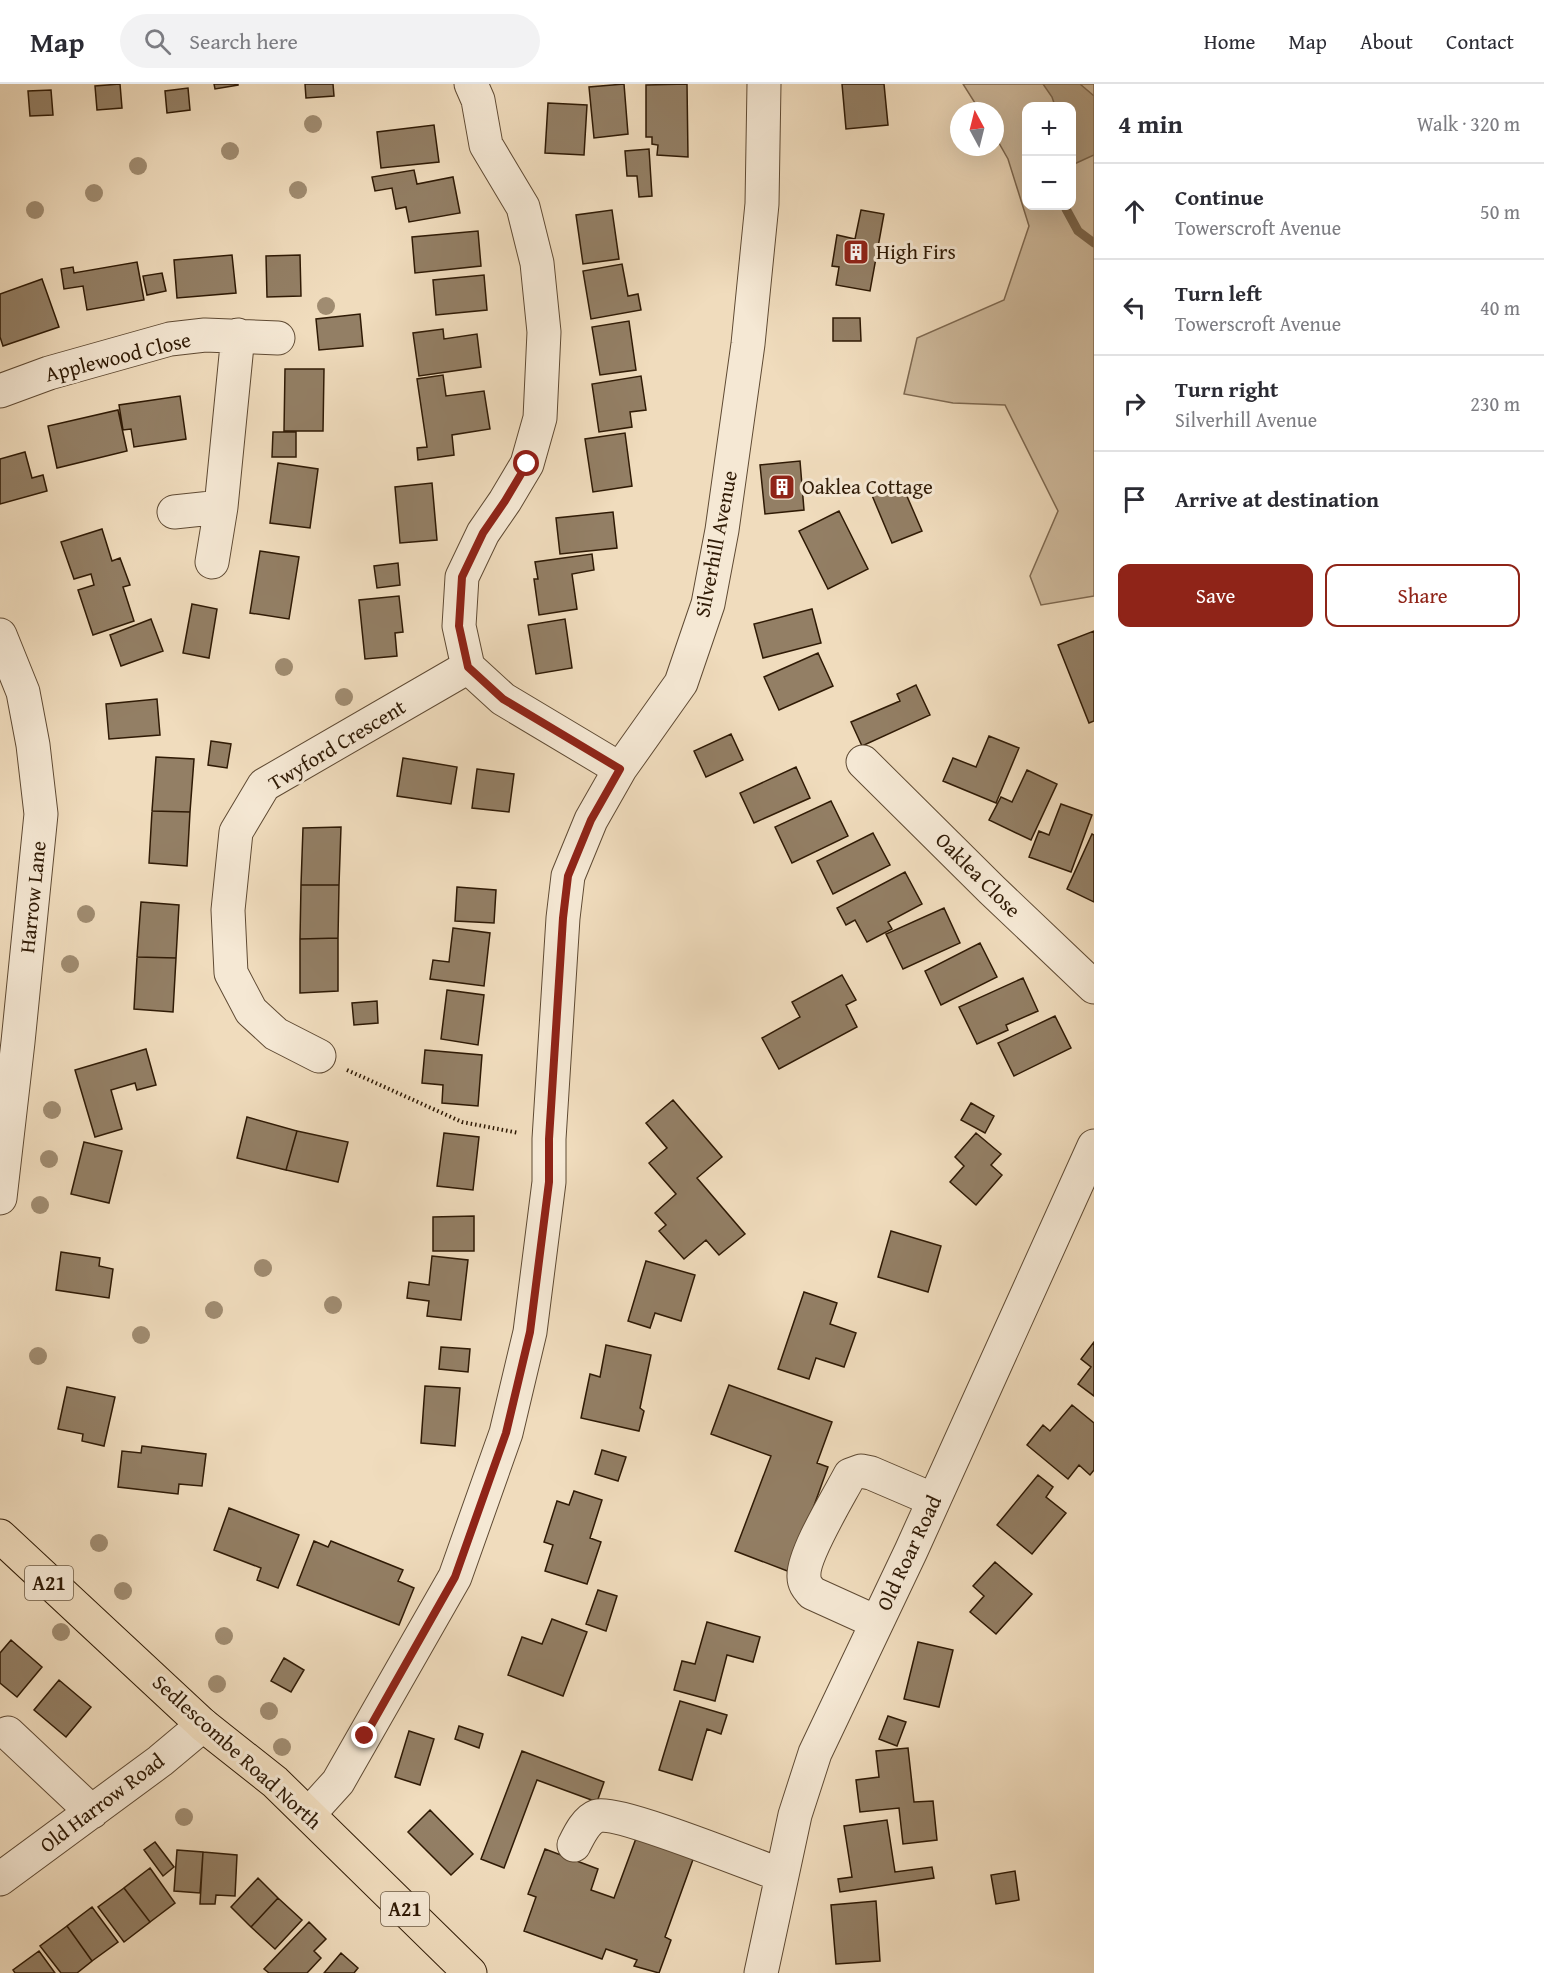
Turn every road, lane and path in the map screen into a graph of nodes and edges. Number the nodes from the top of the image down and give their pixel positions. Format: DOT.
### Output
graph roads {
  1 [pos="764,84"];
  2 [pos="480,89"];
  3 [pos="238,335"];
  4 [pos="278,338"];
  5 [pos="0,391"];
  6 [pos="221,507"];
  7 [pos="174,512"];
  8 [pos="212,562"];
  9 [pos="0,635"];
  10 [pos="468,667"];
  11 [pos="863,762"];
  12 [pos="620,769"];
  13 [pos="1094,987"];
  14 [pos="9,1041"];
  15 [pos="318,1056"];
  16 [pos="549,1139"];
  17 [pos="1094,1146"];
  18 [pos="0,1198"];
  19 [pos="934,1500"];
  20 [pos="0,1536"];
  21 [pos="876,1622"];
  22 [pos="204,1725"];
  23 [pos="8,1733"];
  24 [pos="92,1812"];
  25 [pos="309,1814"];
  26 [pos="574,1845"];
  27 [pos="781,1875"];
  28 [pos="0,1879"];
  29 [pos="470,1973"];
  30 [pos="760,1973"];
  1 -- 12 [label="street, Silverhill Avenue"];
  2 -- 10 [label="street"];
  3 -- 4 [label="street, Applewood Close"];
  3 -- 5 [label="street, Applewood Close"];
  3 -- 6 [label="street"];
  6 -- 7 [label="street"];
  6 -- 8 [label="street"];
  9 -- 14 [label="street, Harrow Lane"];
  10 -- 12 [label="street"];
  10 -- 15 [label="street, Twyford Crescent"];
  11 -- 13 [label="street, Oaklea Close"];
  12 -- 16 [label="street, Silverhill Avenue"];
  14 -- 18 [label="street, Harrow Lane"];
  15 -- 16 [label="path"];
  16 -- 25 [label="street, Silverhill Avenue"];
  17 -- 19 [label="street, Old Roar Road"];
  19 -- 21 [label="street, Old Roar Road"];
  19 -- 21 [label="street"];
  20 -- 22 [label="highway, Sedlescombe Road North / A21"];
  21 -- 27 [label="street, Old Roar Road"];
  22 -- 24 [label="street, Old Harrow Road"];
  22 -- 25 [label="highway, Sedlescombe Road North / A21"];
  23 -- 24 [label="street"];
  24 -- 28 [label="street, Old Harrow Road"];
  25 -- 29 [label="highway, Sedlescombe Road North / A21"];
  26 -- 27 [label="street"];
  27 -- 30 [label="street, Old Roar Road"];
}
